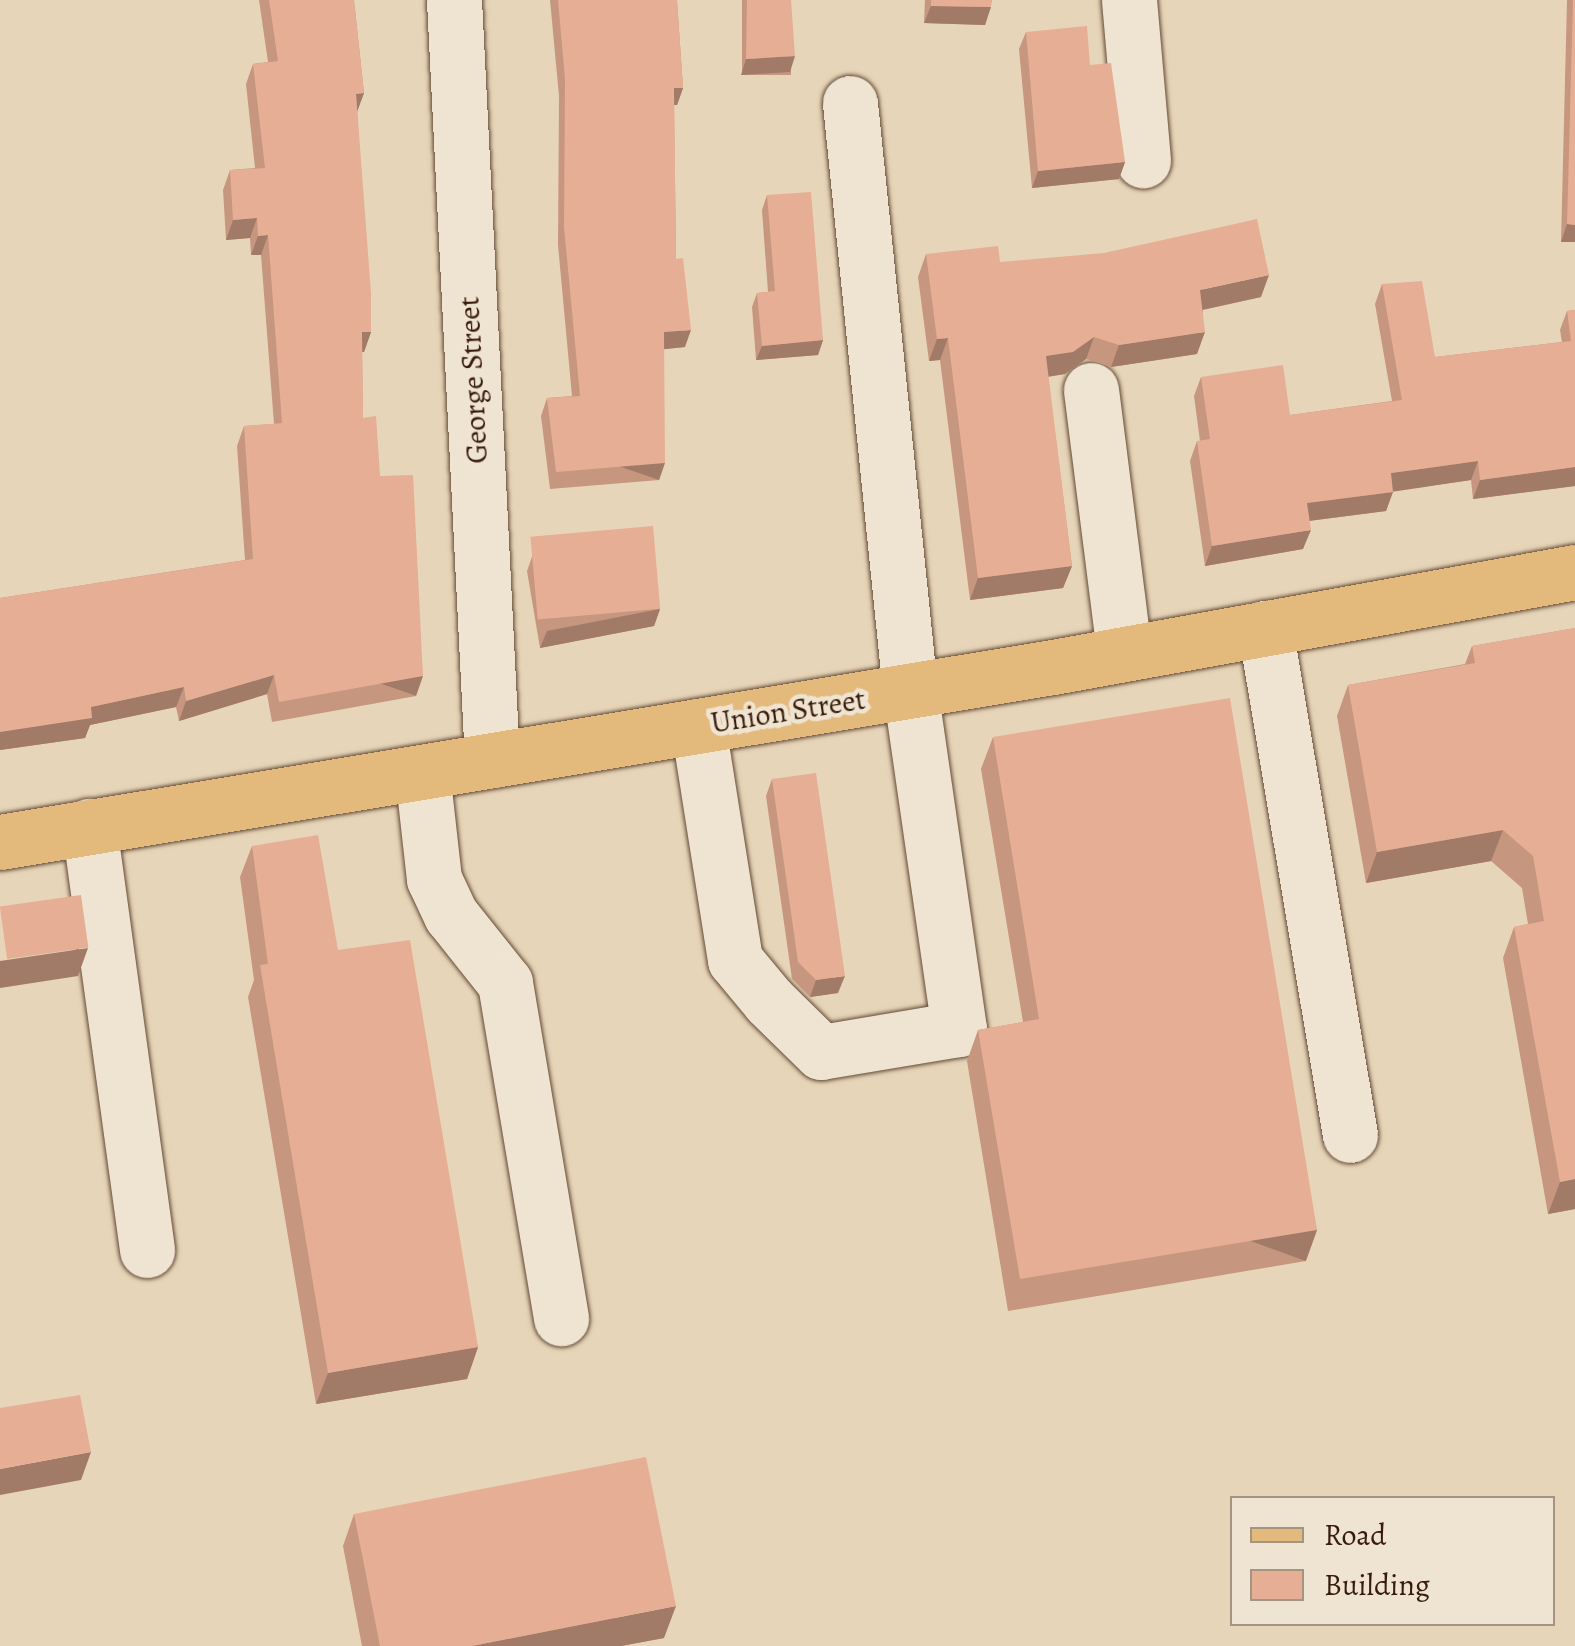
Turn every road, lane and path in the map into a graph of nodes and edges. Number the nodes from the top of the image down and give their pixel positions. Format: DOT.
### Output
graph roads {
  1 [pos="454,0"];
  2 [pos="1129,0"];
  3 [pos="850,103"];
  4 [pos="1143,160"];
  5 [pos="1091,390"];
  6 [pos="1575,572"];
  7 [pos="1266,628"];
  8 [pos="1124,654"];
  9 [pos="910,690"];
  10 [pos="698,726"];
  11 [pos="492,760"];
  12 [pos="422,772"];
  13 [pos="89,826"];
  14 [pos="0,842"];
  15 [pos="1350,1136"];
  16 [pos="147,1250"];
  17 [pos="561,1318"];
  1 -- 11 [label="street, George Street"];
  2 -- 4 [label="street"];
  3 -- 9 [label="street"];
  5 -- 8 [label="street"];
  6 -- 7 [label="main road, Union Street"];
  7 -- 8 [label="main road, Union Street"];
  7 -- 15 [label="street"];
  8 -- 9 [label="main road, Union Street"];
  9 -- 10 [label="main road, Union Street"];
  9 -- 10 [label="street"];
  10 -- 11 [label="main road, Union Street"];
  11 -- 12 [label="main road, Union Street"];
  12 -- 13 [label="main road, Union Street"];
  12 -- 17 [label="street"];
  13 -- 14 [label="main road, Union Street"];
  13 -- 16 [label="street"];
}
